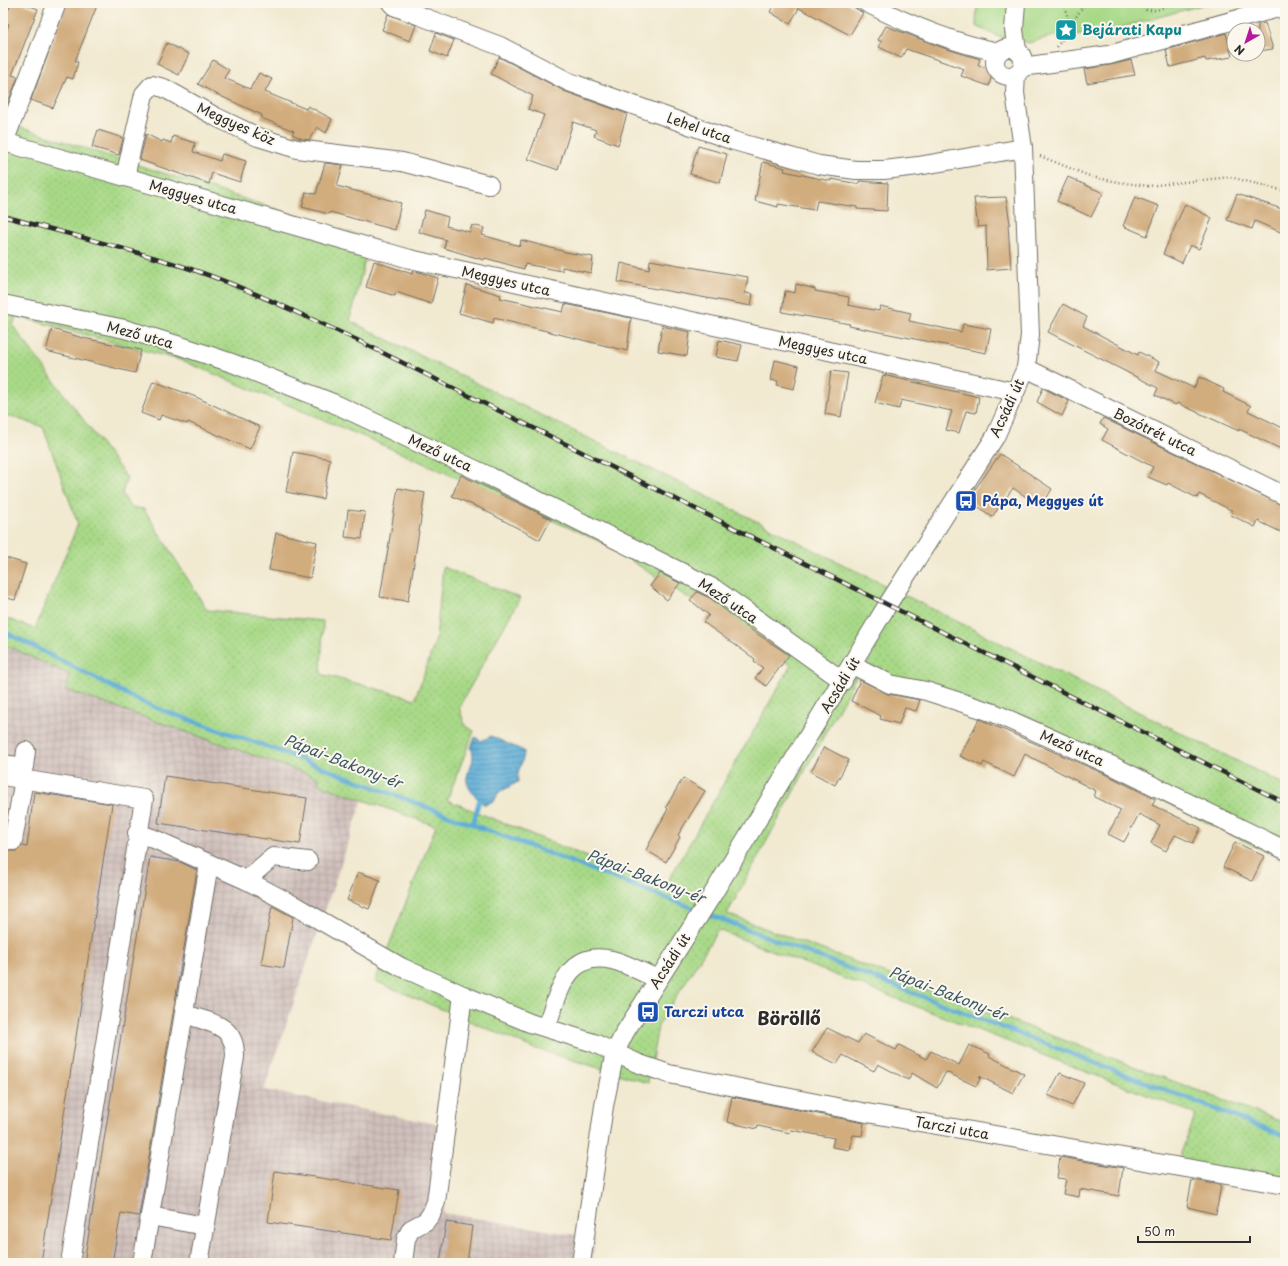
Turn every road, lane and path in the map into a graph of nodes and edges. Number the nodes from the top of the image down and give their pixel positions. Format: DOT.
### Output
graph roads {
  1 [pos="57,3"];
  2 [pos="391,3"];
  3 [pos="867,3"];
  4 [pos="1016,3"];
  5 [pos="1063,3"];
  6 [pos="1085,3"];
  7 [pos="1142,3"];
  8 [pos="1168,3"];
  9 [pos="1285,6"];
  10 [pos="1070,24"];
  11 [pos="1010,61"];
  12 [pos="1047,62"];
  13 [pos="3,144"];
  14 [pos="1024,148"];
  15 [pos="124,177"];
  16 [pos="490,185"];
  17 [pos="1285,191"];
  18 [pos="3,304"];
  19 [pos="1026,368"];
  20 [pos="1015,392"];
  21 [pos="1285,496"];
  22 [pos="853,665"];
  23 [pos="843,681"];
  24 [pos="26,751"];
  25 [pos="3,764"];
  26 [pos="3,776"];
  27 [pos="24,779"];
  28 [pos="137,833"];
  29 [pos="13,841"];
  30 [pos="1285,850"];
  31 [pos="308,861"];
  32 [pos="209,864"];
  33 [pos="246,880"];
  34 [pos="658,979"];
  35 [pos="463,995"];
  36 [pos="185,1014"];
  37 [pos="546,1027"];
  38 [pos="615,1052"];
  39 [pos="1285,1185"];
  40 [pos="150,1216"];
  41 [pos="205,1226"];
  42 [pos="70,1263"];
  43 [pos="142,1263"];
  44 [pos="199,1263"];
  45 [pos="403,1263"];
  46 [pos="580,1263"];
  1 -- 13 [label="street"];
  2 -- 14 [label="street, Lehel utca"];
  3 -- 11 [label="street"];
  4 -- 11 [label="street"];
  5 -- 10 [label="path"];
  6 -- 10 [label="path"];
  7 -- 8 [label="path"];
  9 -- 12 [label="street"];
  10 -- 12 [label="path"];
  11 -- 12 [label="street"];
  11 -- 14 [label="street, Acsádi út"];
  13 -- 15 [label="street, Meggyes utca"];
  14 -- 17 [label="path"];
  14 -- 19 [label="street, Acsádi út"];
  15 -- 16 [label="street, Meggyes köz"];
  15 -- 20 [label="street, Meggyes utca"];
  18 -- 23 [label="street, Mező utca"];
  19 -- 20 [label="street, Acsádi út"];
  19 -- 21 [label="street, Bozótrét utca"];
  20 -- 22 [label="street, Acsádi út"];
  22 -- 23 [label="street, Acsádi út"];
  22 -- 30 [label="street, Mező utca"];
  23 -- 34 [label="street, Acsádi út"];
  24 -- 25 [label="street"];
  26 -- 27 [label="street"];
  27 -- 28 [label="street"];
  27 -- 29 [label="street"];
  28 -- 32 [label="street, Tarczi utca"];
  28 -- 42 [label="street"];
  31 -- 33 [label="street"];
  32 -- 33 [label="street, Tarczi utca"];
  32 -- 36 [label="street"];
  33 -- 35 [label="street, Tarczi utca"];
  34 -- 37 [label="street"];
  34 -- 38 [label="street, Acsádi út"];
  35 -- 37 [label="street, Tarczi utca"];
  35 -- 45 [label="street"];
  36 -- 40 [label="street"];
  36 -- 41 [label="street"];
  37 -- 38 [label="street, Tarczi utca"];
  38 -- 39 [label="street, Tarczi utca"];
  38 -- 46 [label="street, Acsádi út"];
  40 -- 41 [label="street"];
  40 -- 43 [label="street"];
  41 -- 44 [label="street"];
}
